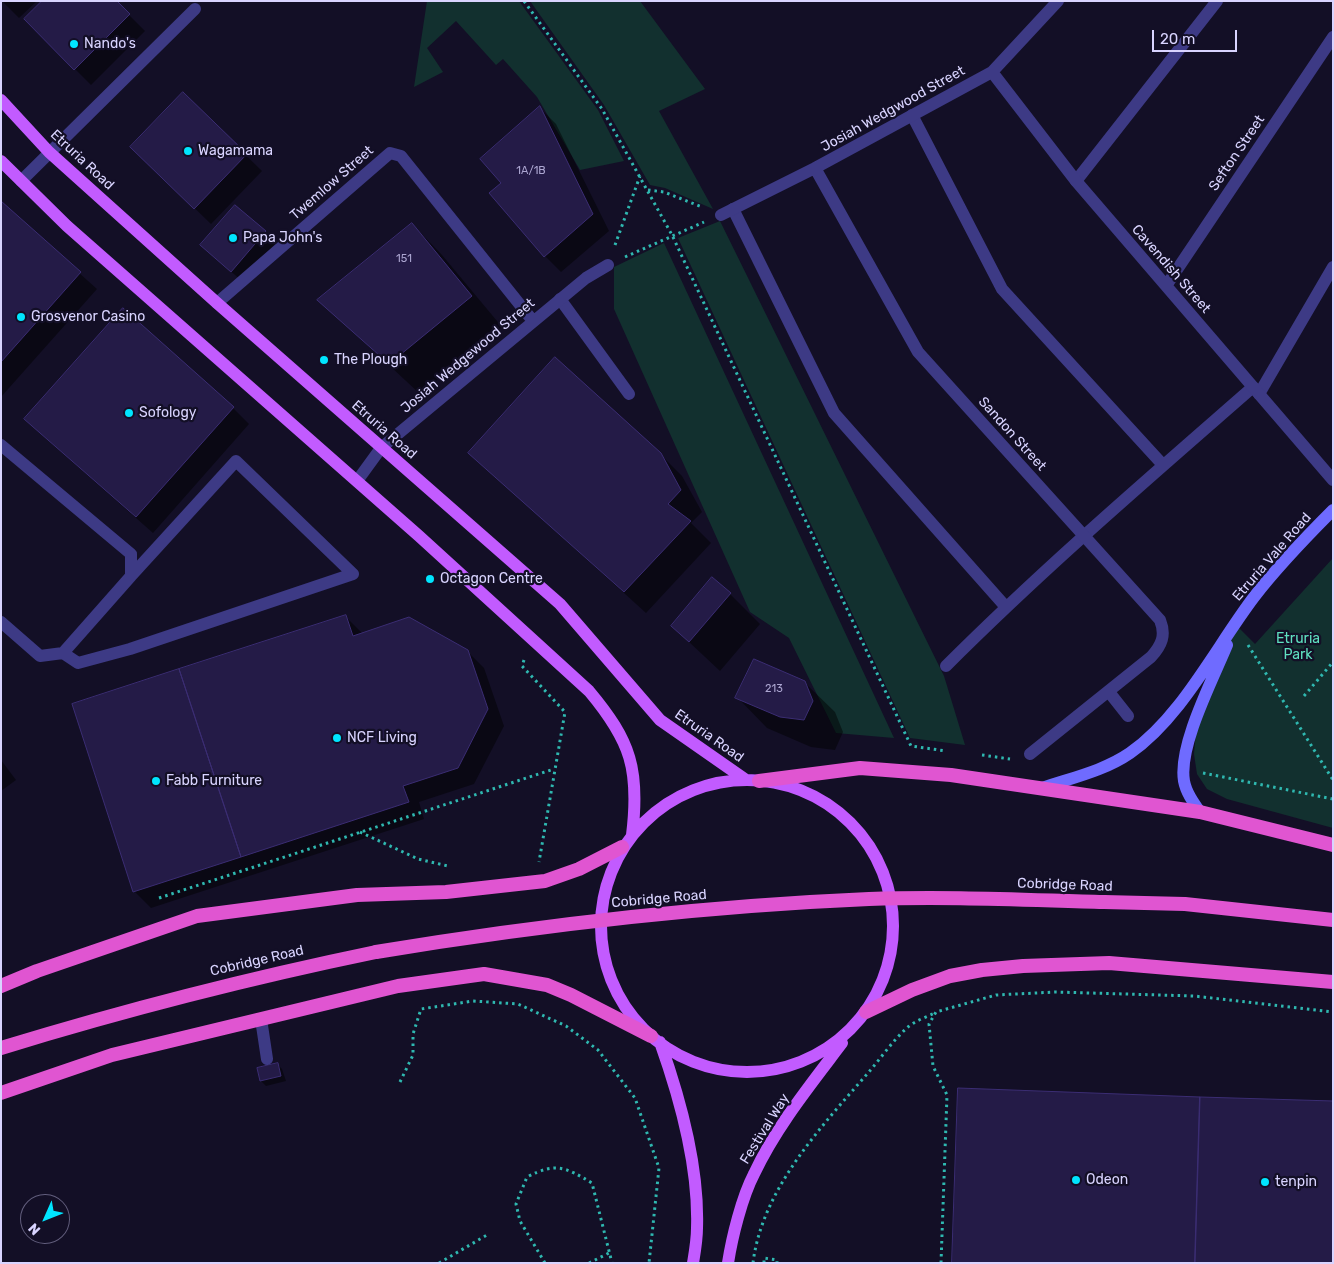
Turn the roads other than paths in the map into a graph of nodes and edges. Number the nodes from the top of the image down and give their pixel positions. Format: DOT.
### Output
graph roads {
  1 [pos="1058,1"];
  2 [pos="1217,1"];
  3 [pos="195,9"];
  4 [pos="1333,37"];
  5 [pos="992,72"];
  6 [pos="1,100"];
  7 [pos="912,115"];
  8 [pos="50,152"];
  9 [pos="1,161"];
  10 [pos="815,168"];
  11 [pos="21,181"];
  12 [pos="1076,181"];
  13 [pos="733,209"];
  14 [pos="721,215"];
  15 [pos="608,265"];
  16 [pos="1333,267"];
  17 [pos="1166,286"];
  18 [pos="560,298"];
  19 [pos="217,303"];
  20 [pos="533,321"];
  21 [pos="1256,390"];
  22 [pos="630,394"];
  23 [pos="1,445"];
  24 [pos="381,448"];
  25 [pos="1163,465"];
  26 [pos="1333,480"];
  27 [pos="357,481"];
  28 [pos="1333,510"];
  29 [pos="1083,536"];
  30 [pos="132,576"];
  31 [pos="1005,606"];
  32 [pos="1,622"];
  33 [pos="1235,624"];
  34 [pos="63,653"];
  35 [pos="946,666"];
  36 [pos="1109,692"];
  37 [pos="1128,716"];
  38 [pos="1030,754"];
  39 [pos="752,781"];
  40 [pos="1042,788"];
  41 [pos="1200,812"];
  42 [pos="632,835"];
  43 [pos="1333,845"];
  44 [pos="622,847"];
  45 [pos="1333,920"];
  46 [pos="1333,982"];
  47 [pos="1,986"];
  48 [pos="866,1012"];
  49 [pos="261,1019"];
  50 [pos="856,1026"];
  51 [pos="656,1039"];
  52 [pos="1,1048"];
  53 [pos="268,1059"];
  54 [pos="1,1093"];
  55 [pos="693,1263"];
  56 [pos="728,1263"];
  1 -- 5 [label="street, Josiah Wedgwood Street"];
  2 -- 12 [label="street"];
  3 -- 8 [label="street"];
  4 -- 17 [label="street, Sefton Street"];
  5 -- 7 [label="street, Josiah Wedgwood Street"];
  5 -- 12 [label="street, Cavendish Street"];
  6 -- 8 [label="main road, Etruria Road"];
  7 -- 10 [label="street, Josiah Wedgwood Street"];
  7 -- 25 [label="street"];
  8 -- 11 [label="street"];
  8 -- 19 [label="main road, Etruria Road"];
  9 -- 11 [label="main road"];
  10 -- 13 [label="street, Josiah Wedgwood Street"];
  10 -- 29 [label="street, Sandon Street"];
  11 -- 27 [label="main road"];
  12 -- 17 [label="street, Cavendish Street"];
  13 -- 14 [label="street, Josiah Wedgwood Street"];
  13 -- 31 [label="street"];
  15 -- 18 [label="street, Josiah Wedgewood Street"];
  16 -- 21 [label="street"];
  17 -- 21 [label="street, Cavendish Street"];
  18 -- 20 [label="street, Josiah Wedgewood Street"];
  18 -- 22 [label="street"];
  19 -- 20 [label="street, Twemlow Street"];
  19 -- 24 [label="main road, Etruria Road"];
  20 -- 24 [label="street, Josiah Wedgewood Street"];
  21 -- 25 [label="street"];
  21 -- 26 [label="street, Cavendish Street"];
  23 -- 30 [label="street"];
  24 -- 27 [label="street, Josiah Wedgewood Street"];
  24 -- 39 [label="main road, Etruria Road"];
  25 -- 29 [label="street"];
  27 -- 42 [label="main road"];
  28 -- 33 [label="main road, Etruria Vale Road"];
  29 -- 31 [label="street"];
  29 -- 36 [label="street, Sandon Street"];
  30 -- 34 [label="street"];
  30 -- 34 [label="street"];
  31 -- 35 [label="street"];
  32 -- 34 [label="street"];
  33 -- 40 [label="main road"];
  33 -- 41 [label="main road"];
  36 -- 37 [label="street"];
  36 -- 38 [label="street, Sandon Street"];
  39 -- 40 [label="highway"];
  39 -- 42 [label="main road"];
  39 -- 48 [label="main road"];
  40 -- 41 [label="highway"];
  41 -- 43 [label="highway"];
  42 -- 44 [label="main road"];
  44 -- 47 [label="highway"];
  44 -- 51 [label="main road"];
  45 -- 52 [label="highway, Cobridge Road, bridge"];
  46 -- 48 [label="highway"];
  48 -- 50 [label="main road"];
  49 -- 51 [label="highway"];
  49 -- 53 [label="street"];
  49 -- 54 [label="highway"];
  50 -- 51 [label="main road"];
  50 -- 56 [label="main road, Festival Way"];
  51 -- 55 [label="main road"];
}
